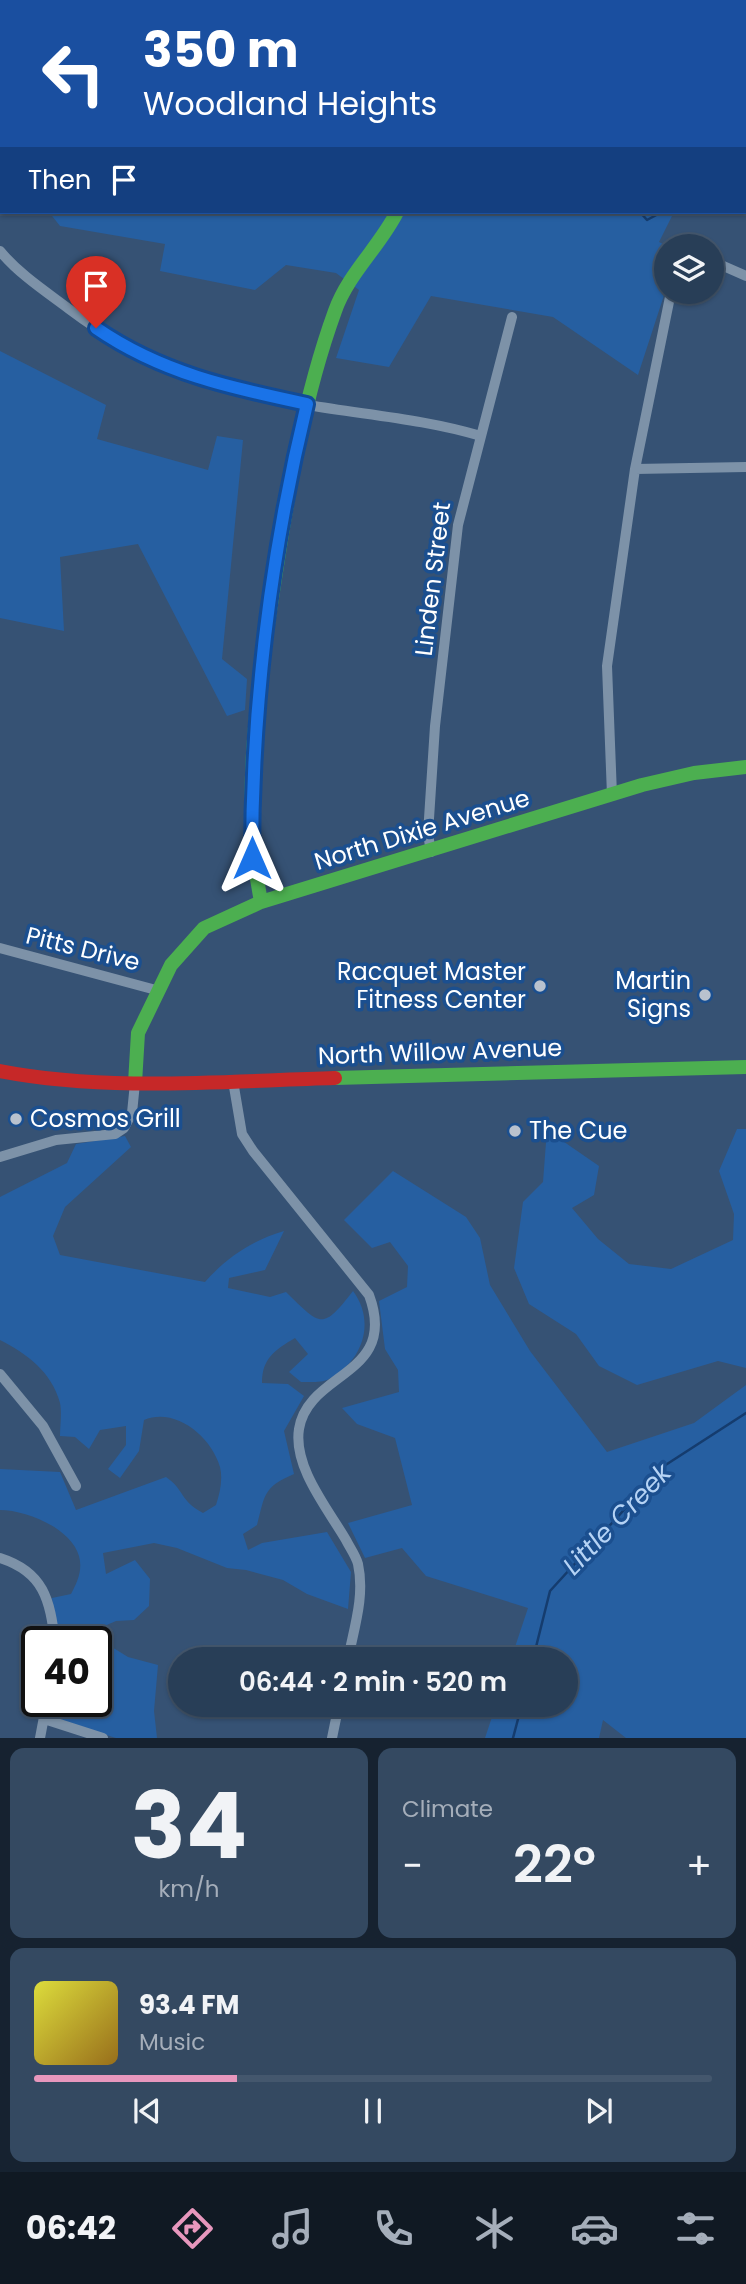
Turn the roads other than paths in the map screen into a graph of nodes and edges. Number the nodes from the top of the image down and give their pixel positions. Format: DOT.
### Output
graph roads {
  1 [pos="396,214"];
  2 [pos="0,251"];
  3 [pos="724,266"];
  4 [pos="746,276"];
  5 [pos="668,304"];
  6 [pos="512,317"];
  7 [pos="307,404"];
  8 [pos="481,436"];
  9 [pos="746,467"];
  10 [pos="635,469"];
  11 [pos="746,766"];
  12 [pos="612,795"];
  13 [pos="431,852"];
  14 [pos="261,902"];
  15 [pos="0,948"];
  16 [pos="156,990"];
  17 [pos="746,1067"];
  18 [pos="0,1071"];
  19 [pos="233,1081"];
  20 [pos="135,1083"];
  21 [pos="0,1157"];
  22 [pos="0,1374"];
  23 [pos="76,1486"];
  24 [pos="0,1558"];
  25 [pos="53,1626"];
  26 [pos="350,1647"];
  27 [pos="336,1717"];
  28 [pos="44,1719"];
  29 [pos="40,1738"];
  30 [pos="103,1738"];
  31 [pos="332,1738"];
  1 -- 7 [label="street"];
  2 -- 7 [label="street"];
  3 -- 4 [label="street"];
  5 -- 10 [label="street"];
  6 -- 8 [label="street, Linden Street"];
  7 -- 8 [label="street"];
  7 -- 14 [label="street"];
  8 -- 13 [label="street, Linden Street"];
  9 -- 10 [label="street"];
  10 -- 12 [label="street"];
  11 -- 12 [label="street, North Dixie Avenue"];
  12 -- 13 [label="street, North Dixie Avenue"];
  13 -- 14 [label="street, North Dixie Avenue"];
  14 -- 16 [label="street, North Dixie Avenue"];
  15 -- 16 [label="street, Pitts Drive"];
  16 -- 20 [label="street, North Dixie Avenue"];
  17 -- 19 [label="street, North Willow Avenue"];
  18 -- 20 [label="street, North Willow Avenue"];
  19 -- 20 [label="street, North Willow Avenue"];
  19 -- 26 [label="street"];
  20 -- 21 [label="street"];
  22 -- 23 [label="street"];
  24 -- 25 [label="street"];
  27 -- 31 [label="street"];
  28 -- 29 [label="street"];
  28 -- 30 [label="street"];
}
